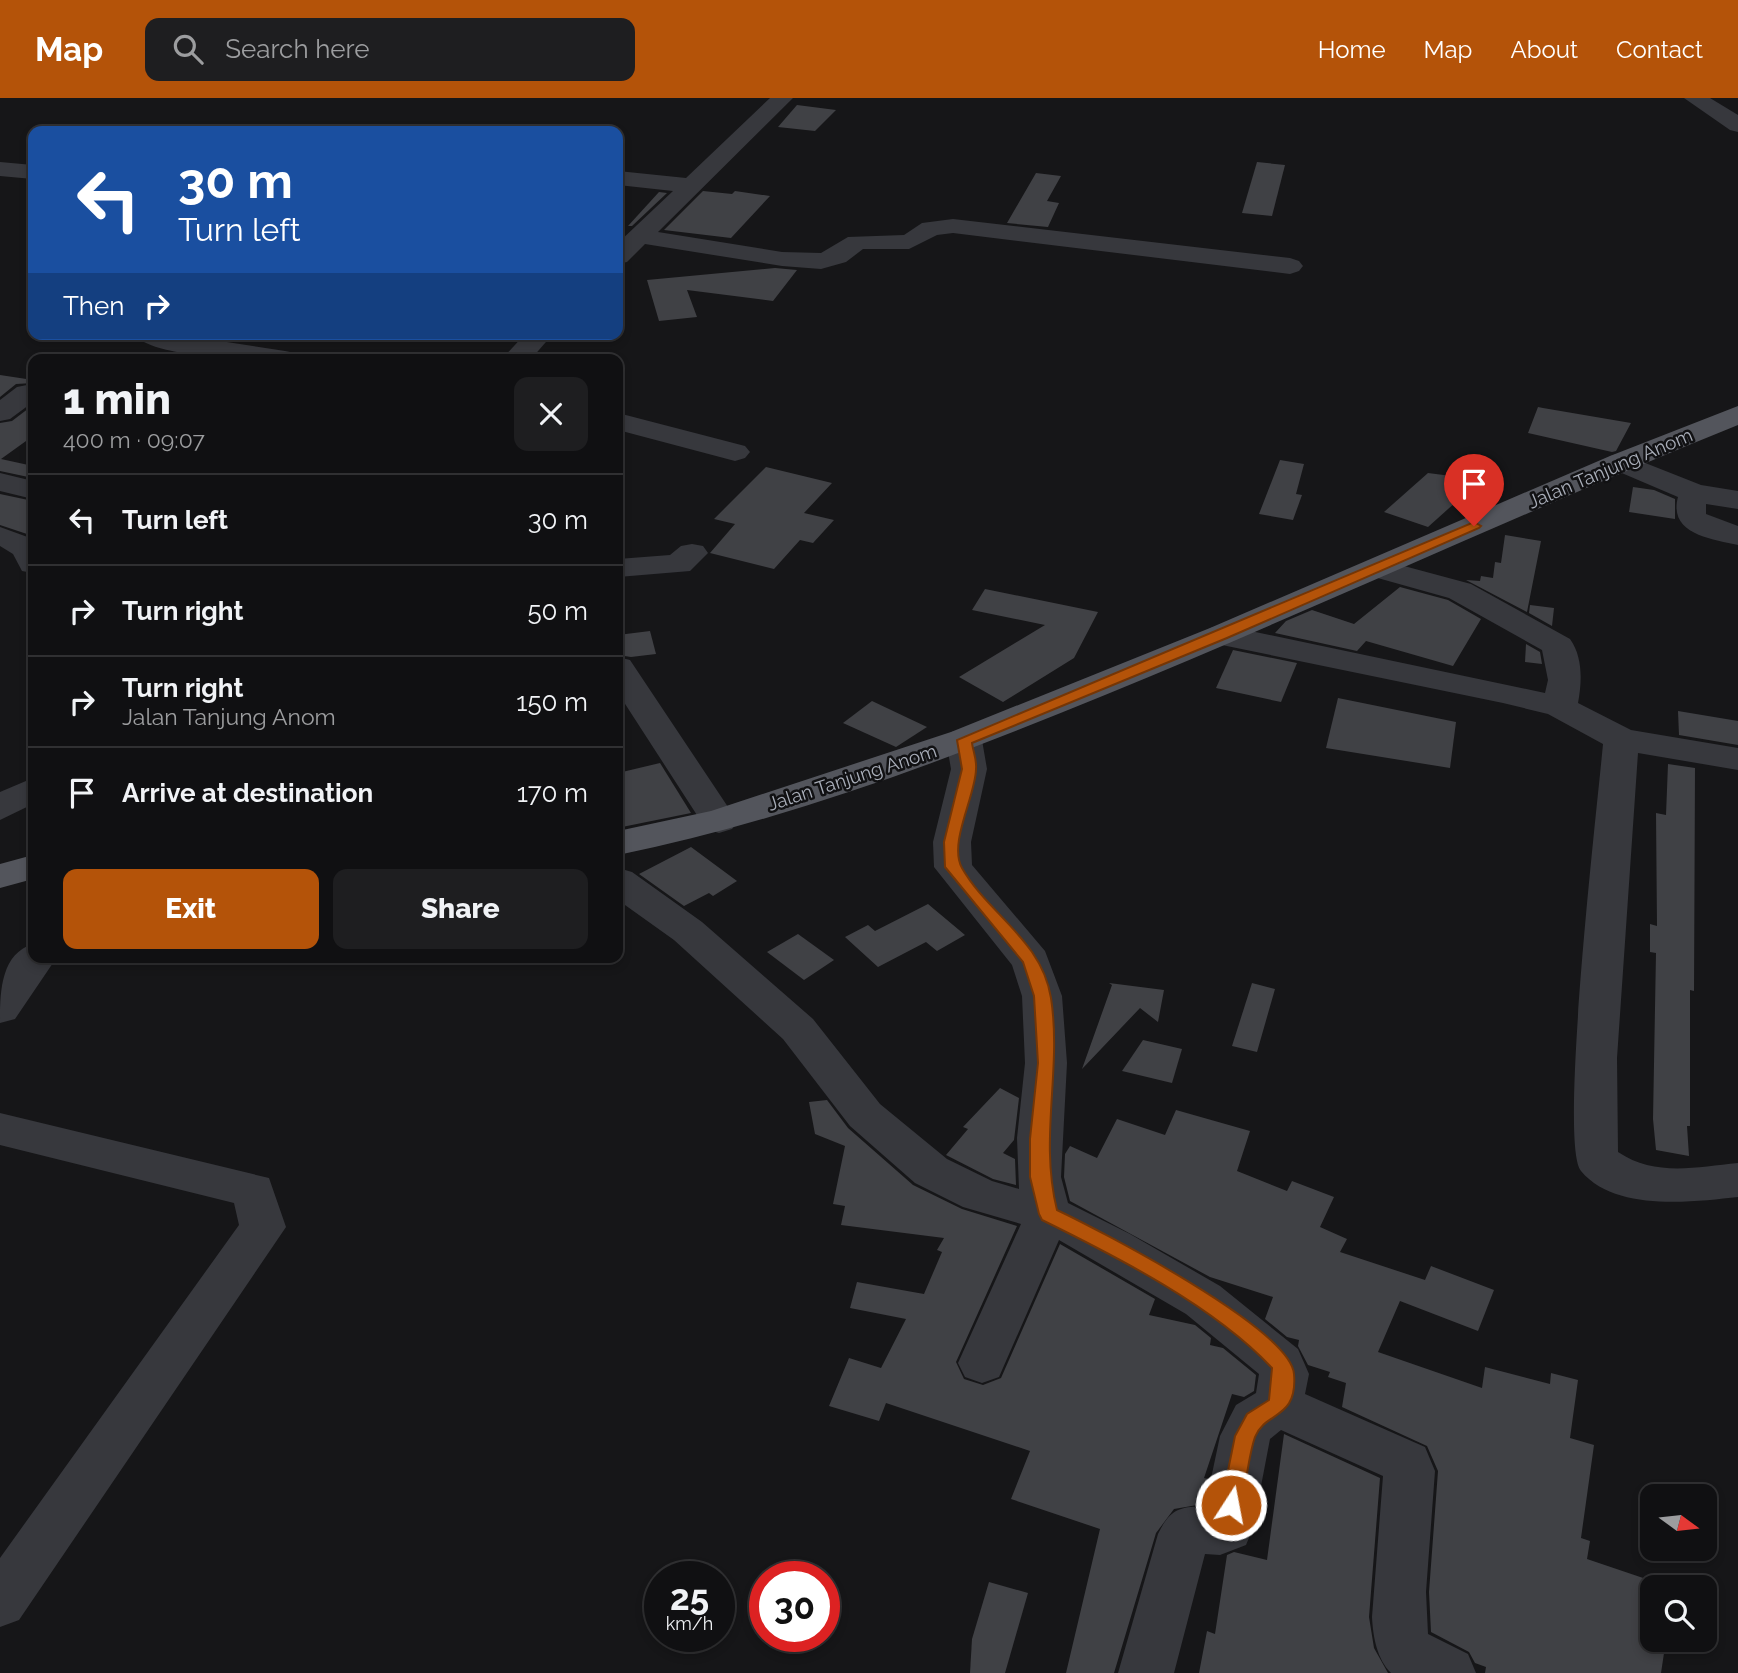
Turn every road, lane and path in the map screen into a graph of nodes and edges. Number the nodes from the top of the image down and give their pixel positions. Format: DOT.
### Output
graph roads {
  1 [pos="782,98"];
  2 [pos="1695,98"];
  3 [pos="1738,125"];
  4 [pos="0,169"];
  5 [pos="28,172"];
  6 [pos="623,179"];
  7 [pos="691,186"];
  8 [pos="623,224"];
  9 [pos="644,231"];
  10 [pos="623,252"];
  11 [pos="1290,266"];
  12 [pos="163,340"];
  13 [pos="534,340"];
  14 [pos="252,354"];
  15 [pos="520,354"];
  16 [pos="27,393"];
  17 [pos="0,413"];
  18 [pos="1738,415"];
  19 [pos="623,422"];
  20 [pos="735,452"];
  21 [pos="1620,461"];
  22 [pos="0,482"];
  23 [pos="28,489"];
  24 [pos="1694,493"];
  25 [pos="1738,499"];
  26 [pos="0,536"];
  27 [pos="1738,536"];
  28 [pos="28,547"];
  29 [pos="692,553"];
  30 [pos="623,568"];
  31 [pos="1378,568"];
  32 [pos="1222,635"];
  33 [pos="623,675"];
  34 [pos="1560,707"];
  35 [pos="1621,739"];
  36 [pos="964,740"];
  37 [pos="1738,759"];
  38 [pos="28,792"];
  39 [pos="0,808"];
  40 [pos="719,821"];
  41 [pos="623,842"];
  42 [pos="28,868"];
  43 [pos="0,876"];
  44 [pos="623,885"];
  45 [pos="33,963"];
  46 [pos="0,1009"];
  47 [pos="0,1129"];
  48 [pos="1738,1180"];
  49 [pos="1048,1214"];
  50 [pos="982,1363"];
  51 [pos="1279,1405"];
  52 [pos="0,1602"];
  53 [pos="1146,1673"];
  54 [pos="1448,1673"];
  1 -- 7 [label="street"];
  2 -- 3 [label="street"];
  4 -- 5 [label="street"];
  6 -- 7 [label="street"];
  7 -- 9 [label="street"];
  8 -- 9 [label="street"];
  9 -- 10 [label="street"];
  9 -- 11 [label="street"];
  12 -- 14 [label="street"];
  13 -- 15 [label="street"];
  16 -- 17 [label="street"];
  18 -- 21 [label="main road, Jalan Tanjung Anom"];
  19 -- 20 [label="street"];
  21 -- 24 [label="street"];
  21 -- 31 [label="main road, Jalan Tanjung Anom"];
  22 -- 23 [label="street"];
  24 -- 25 [label="street"];
  24 -- 27 [label="street"];
  26 -- 28 [label="street"];
  29 -- 30 [label="street"];
  31 -- 32 [label="main road, Jalan Tanjung Anom"];
  31 -- 34 [label="street"];
  32 -- 34 [label="street"];
  32 -- 36 [label="main road, Jalan Tanjung Anom"];
  33 -- 40 [label="street"];
  34 -- 35 [label="street"];
  35 -- 37 [label="street"];
  35 -- 48 [label="street"];
  36 -- 40 [label="main road, Jalan Tanjung Anom"];
  36 -- 49 [label="street"];
  38 -- 39 [label="street"];
  40 -- 41 [label="main road, Jalan Tanjung Anom"];
  42 -- 43 [label="main road"];
  44 -- 49 [label="street"];
  45 -- 46 [label="street"];
  47 -- 52 [label="street"];
  49 -- 50 [label="street"];
  49 -- 51 [label="street"];
  51 -- 53 [label="street"];
  51 -- 54 [label="street"];
}
